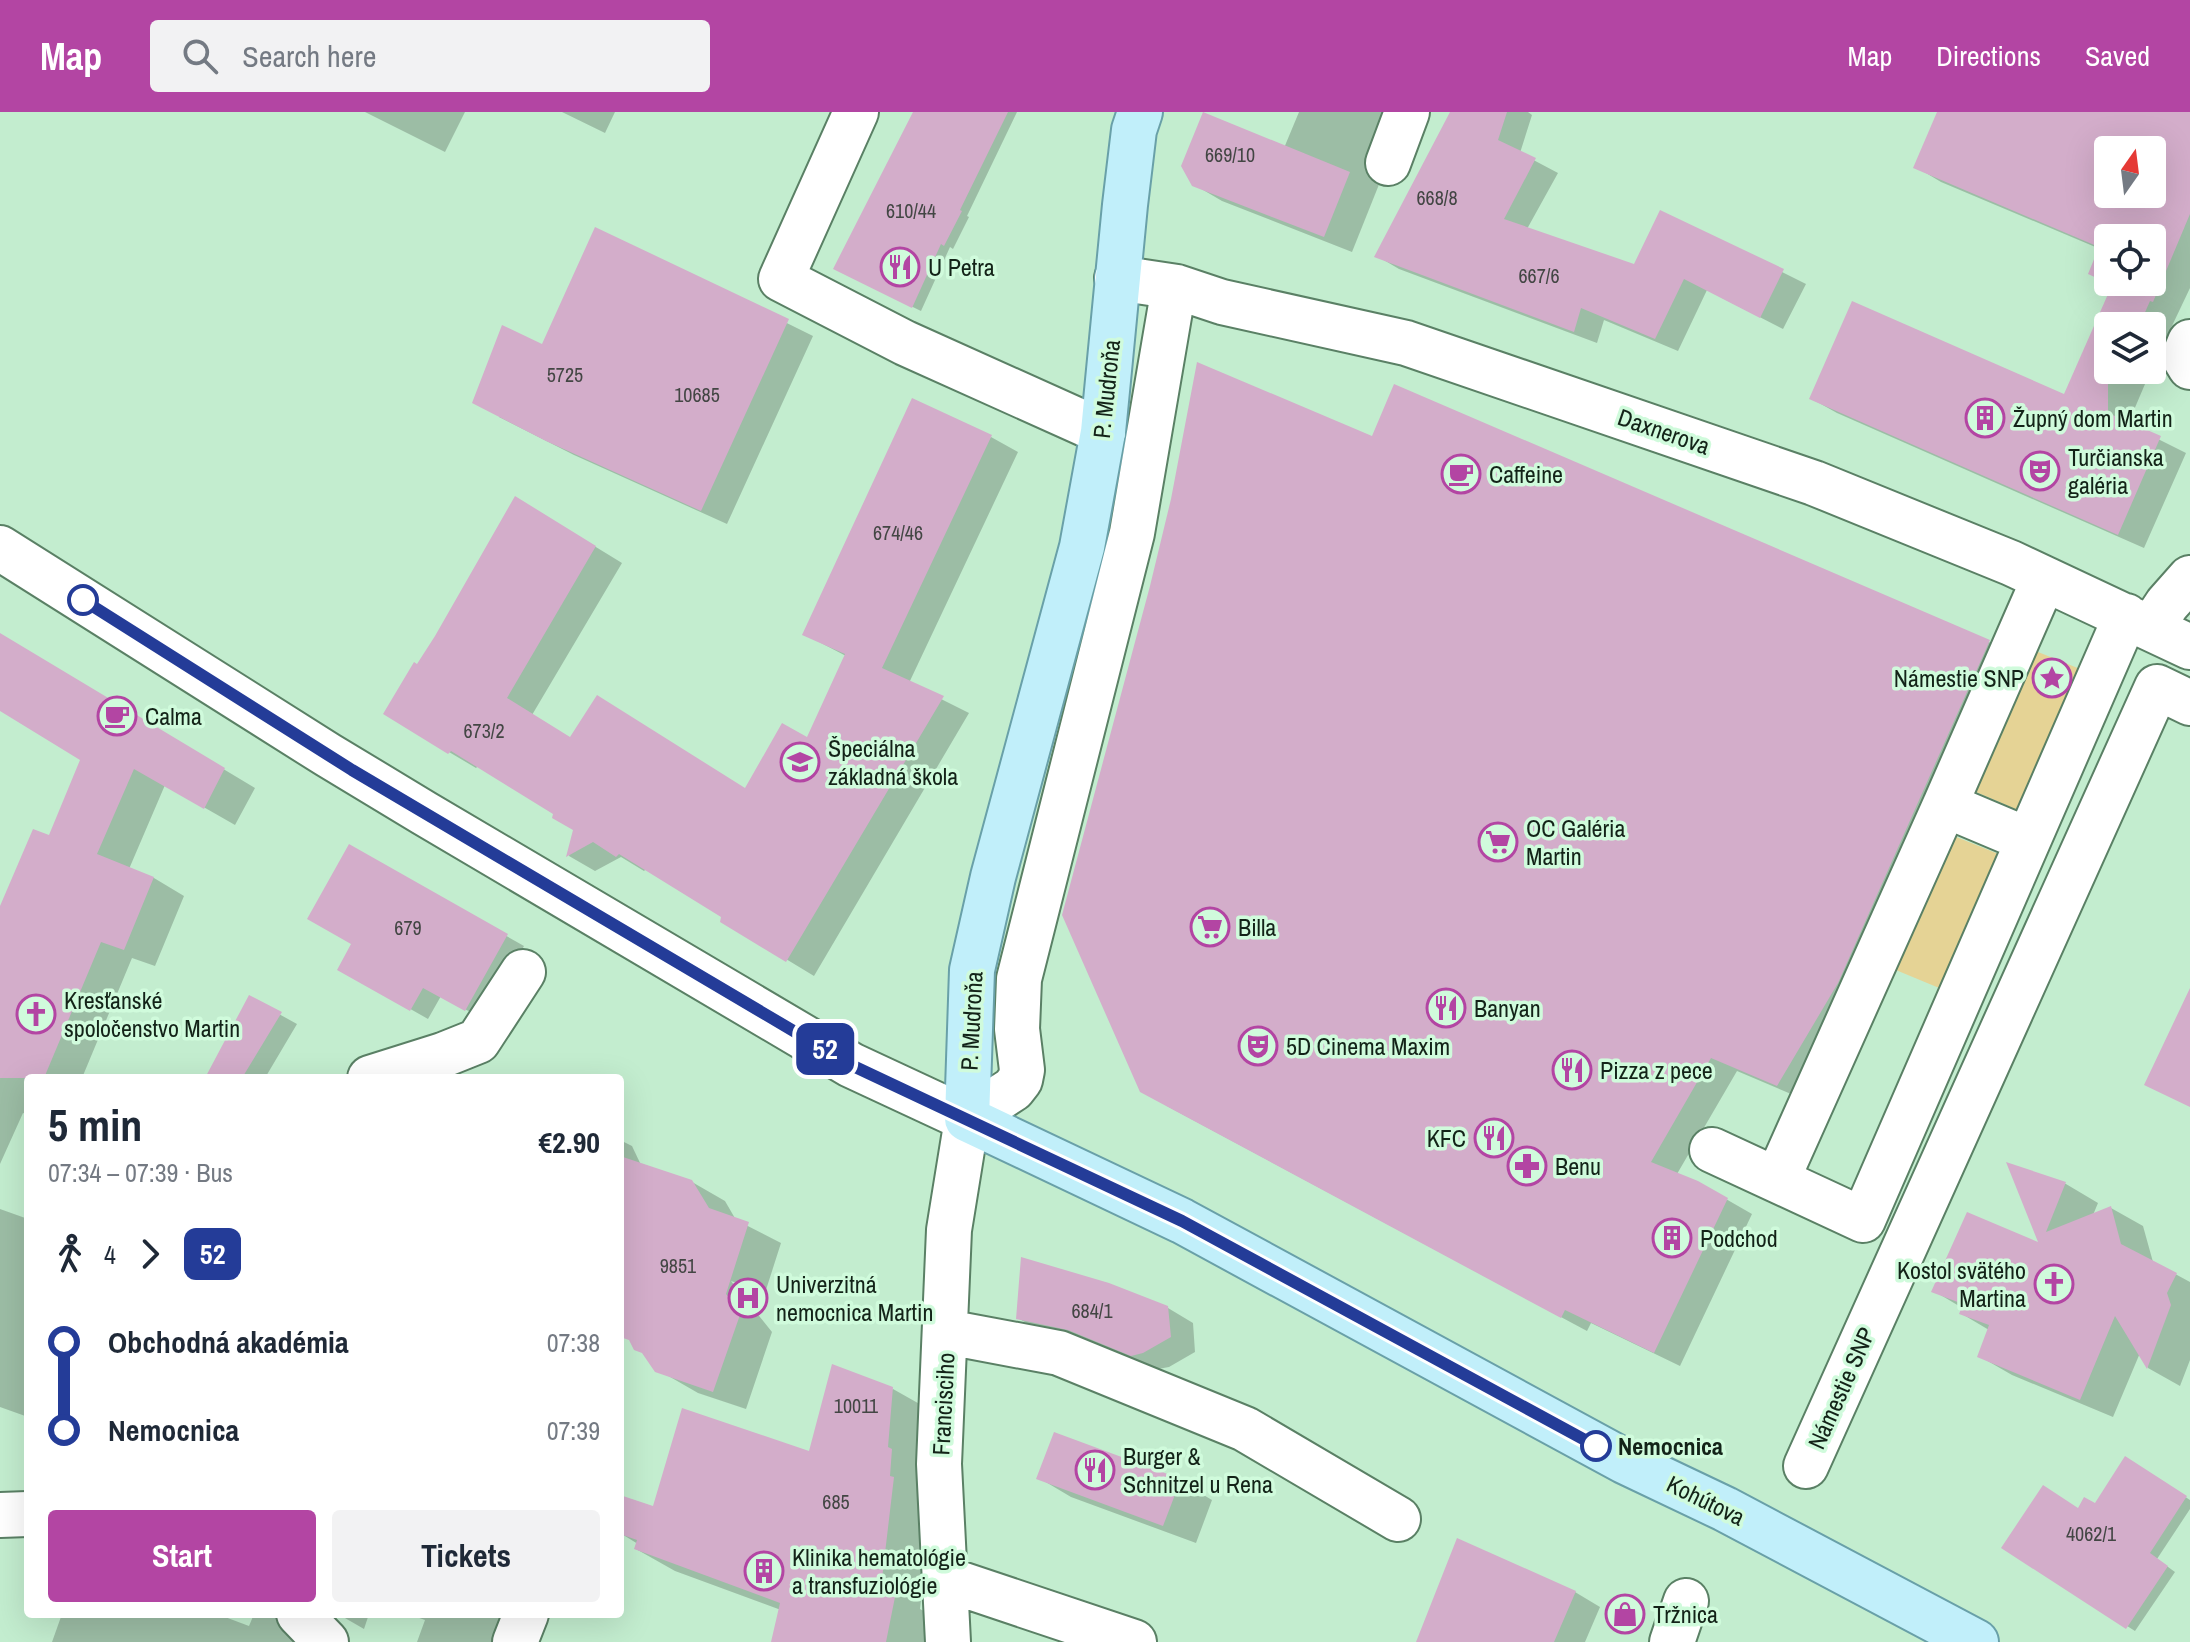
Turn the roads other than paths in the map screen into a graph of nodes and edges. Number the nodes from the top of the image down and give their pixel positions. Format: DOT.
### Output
graph roads {
  1 [pos="856,112"];
  2 [pos="1140,112"];
  3 [pos="1407,112"];
  4 [pos="1388,163"];
  5 [pos="1117,278"];
  6 [pos="1174,287"];
  7 [pos="2190,342"];
  8 [pos="2190,367"];
  9 [pos="1103,432"];
  10 [pos="0,548"];
  11 [pos="2190,578"];
  12 [pos="2044,579"];
  13 [pos="2139,622"];
  14 [pos="2190,647"];
  15 [pos="2174,695"];
  16 [pos="1945,805"];
  17 [pos="2028,840"];
  18 [pos="523,972"];
  19 [pos="383,1074"];
  20 [pos="967,1119"];
  21 [pos="1712,1150"];
  22 [pos="1777,1180"];
  23 [pos="947,1332"];
  24 [pos="1806,1466"];
  25 [pos="24,1514"];
  26 [pos="0,1515"];
  27 [pos="1398,1519"];
  28 [pos="946,1579"];
  29 [pos="1686,1601"];
  30 [pos="303,1618"];
  31 [pos="524,1618"];
  32 [pos="326,1642"];
  33 [pos="515,1642"];
  34 [pos="948,1642"];
  35 [pos="1134,1642"];
  36 [pos="1672,1642"];
  37 [pos="1976,1642"];
  1 -- 9 [label="street"];
  2 -- 5 [label="main road, P. Mudroňa"];
  3 -- 4 [label="street"];
  5 -- 6 [label="street, Daxnerova"];
  5 -- 9 [label="main road, P. Mudroňa"];
  6 -- 12 [label="street, Daxnerova"];
  6 -- 20 [label="street, P. Mudroňa"];
  7 -- 8 [label="street"];
  9 -- 20 [label="main road, P. Mudroňa"];
  10 -- 20 [label="street"];
  11 -- 13 [label="street"];
  12 -- 13 [label="street, Daxnerova"];
  12 -- 16 [label="street"];
  13 -- 14 [label="street, Daxnerova"];
  13 -- 17 [label="street"];
  15 -- 24 [label="street, Námestie SNP"];
  16 -- 17 [label="street"];
  16 -- 22 [label="street"];
  17 -- 22 [label="street"];
  18 -- 19 [label="street"];
  20 -- 23 [label="street, Francisciho"];
  20 -- 37 [label="main road, Kohútova"];
  21 -- 22 [label="street"];
  23 -- 27 [label="street"];
  23 -- 28 [label="street, Francisciho"];
  25 -- 26 [label="street"];
  28 -- 34 [label="street, Francisciho"];
  28 -- 35 [label="street"];
  29 -- 36 [label="street"];
  30 -- 32 [label="street"];
  31 -- 33 [label="street"];
}
